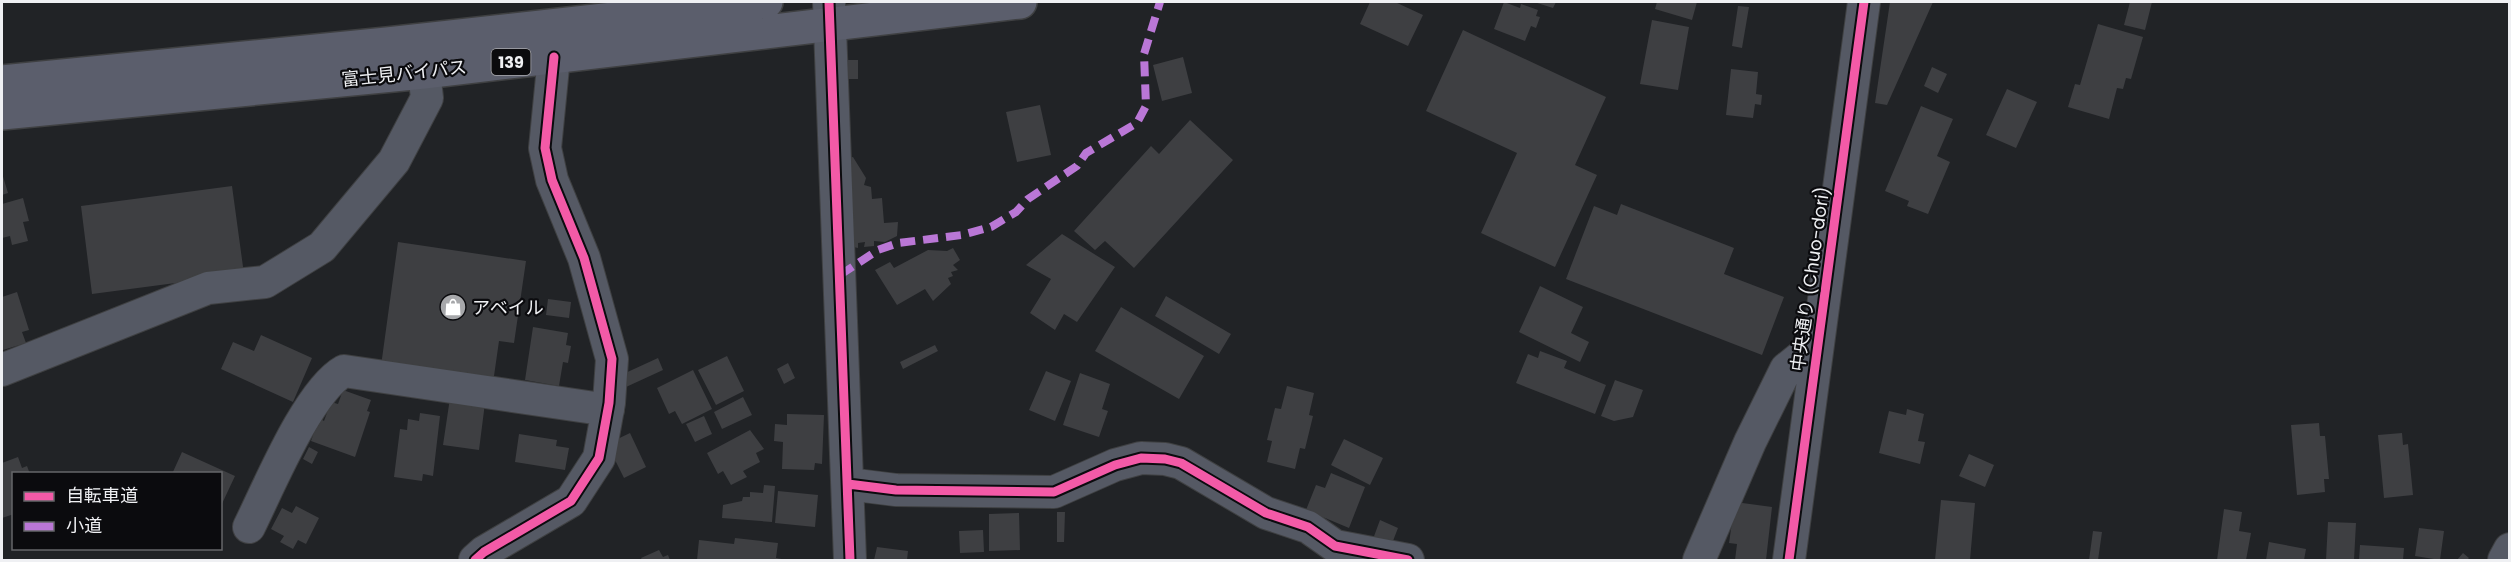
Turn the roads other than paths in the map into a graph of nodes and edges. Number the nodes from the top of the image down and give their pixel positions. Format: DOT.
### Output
graph roads {
  1 [pos="766,2"];
  2 [pos="1020,2"];
  3 [pos="1864,2"];
  4 [pos="829,13"];
  5 [pos="554,57"];
  6 [pos="424,72"];
  7 [pos="2,82"];
  8 [pos="2,113"];
  9 [pos="1816,353"];
  10 [pos="2,370"];
  11 [pos="608,410"];
  12 [pos="848,484"];
  13 [pos="249,527"];
  14 [pos="2510,549"];
  15 [pos="482,558"];
  16 [pos="1408,560"];
  17 [pos="850,561"];
  18 [pos="1699,561"];
  19 [pos="1789,561"];
  20 [pos="2504,561"];
  1 -- 7 [label="highway, 富士見バイパス / 139"];
  2 -- 4 [label="highway, 富士見バイパス / 139"];
  3 -- 9 [label="street, 中央通り (Chuo-dori)"];
  4 -- 5 [label="highway, 富士見バイパス / 139"];
  4 -- 12 [label="street"];
  5 -- 6 [label="highway, 富士見バイパス / 139"];
  5 -- 11 [label="street"];
  6 -- 8 [label="highway, 富士見バイパス / 139"];
  6 -- 10 [label="street"];
  9 -- 18 [label="street"];
  9 -- 19 [label="street, 中央通り (Chuo-dori)"];
  11 -- 13 [label="street"];
  11 -- 15 [label="street"];
  12 -- 16 [label="street"];
  12 -- 17 [label="street"];
  14 -- 20 [label="street"];
}
